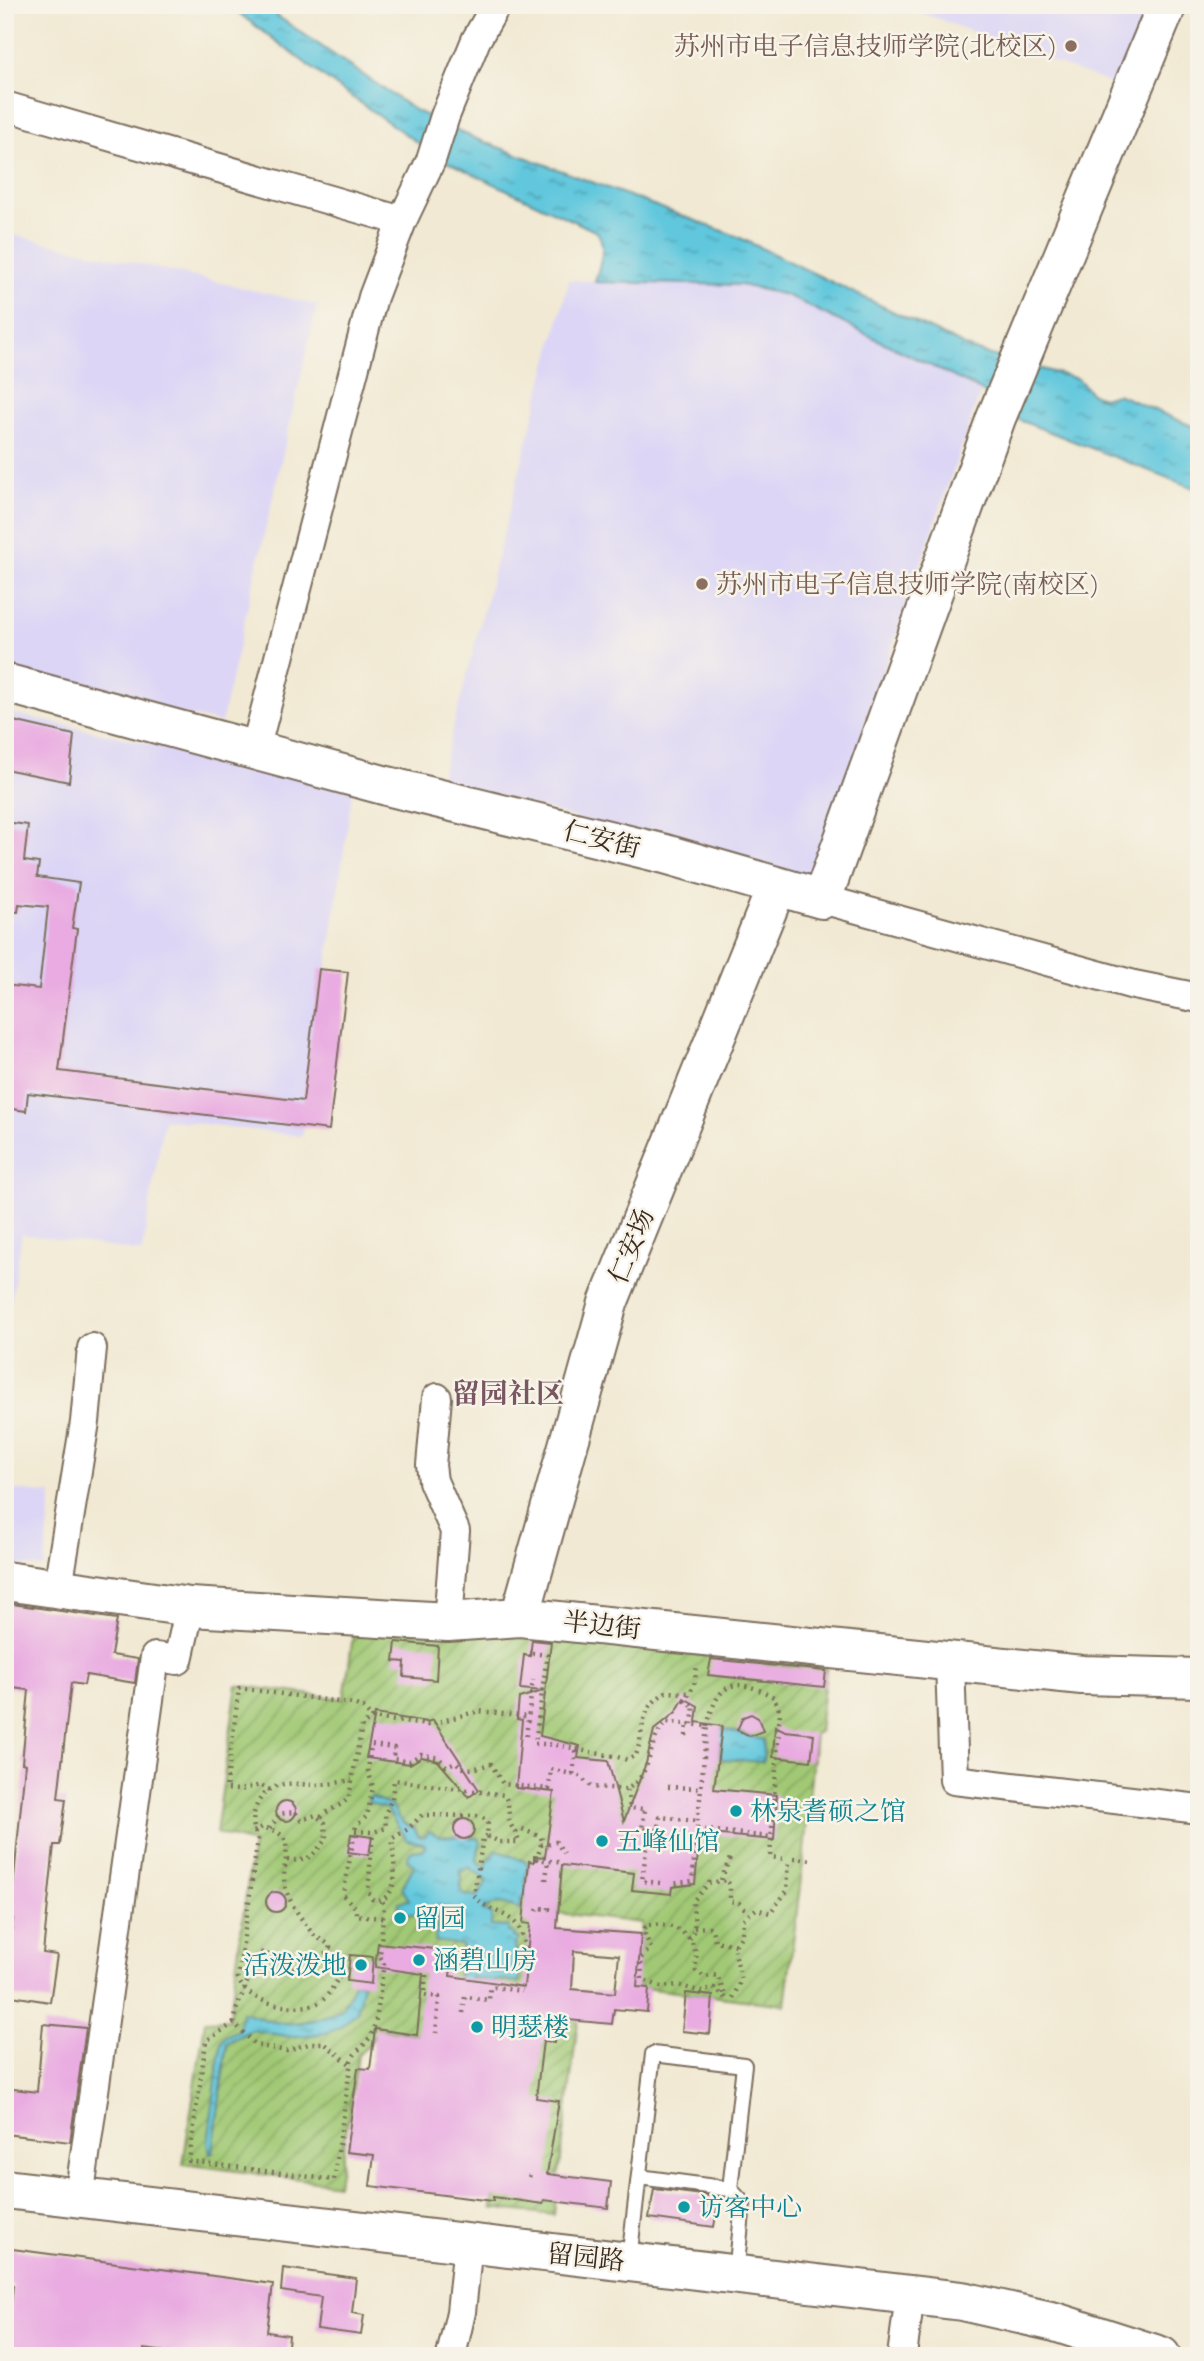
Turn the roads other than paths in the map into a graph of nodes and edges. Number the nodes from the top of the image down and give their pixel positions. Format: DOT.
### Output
graph roads {
  1 [pos="496,5"];
  2 [pos="1167,5"];
  3 [pos="5,106"];
  4 [pos="402,221"];
  5 [pos="5,683"];
  6 [pos="255,750"];
  7 [pos="777,886"];
  8 [pos="822,900"];
  9 [pos="1199,998"];
  10 [pos="92,1348"];
  11 [pos="437,1398"];
  12 [pos="5,1581"];
  13 [pos="58,1587"];
  14 [pos="190,1607"];
  15 [pos="520,1617"];
  16 [pos="448,1622"];
  17 [pos="950,1662"];
  18 [pos="1199,1678"];
  19 [pos="1199,1809"];
  20 [pos="639,2177"];
  21 [pos="5,2189"];
  22 [pos="730,2189"];
  23 [pos="79,2198"];
  24 [pos="468,2244"];
  25 [pos="629,2262"];
  26 [pos="736,2274"];
  27 [pos="910,2295"];
  28 [pos="451,2356"];
  29 [pos="902,2356"];
  30 [pos="1161,2356"];
  1 -- 4 [label="street"];
  2 -- 8 [label="street"];
  3 -- 4 [label="street"];
  4 -- 6 [label="street"];
  5 -- 6 [label="street, 仁安街"];
  6 -- 7 [label="street, 仁安街"];
  7 -- 8 [label="street, 仁安街"];
  7 -- 15 [label="street, 仁安场"];
  8 -- 9 [label="street, 仁安街"];
  10 -- 13 [label="street"];
  11 -- 16 [label="street"];
  12 -- 13 [label="street, 半边街"];
  13 -- 14 [label="street, 半边街"];
  14 -- 16 [label="street, 半边街"];
  14 -- 23 [label="street"];
  15 -- 16 [label="street, 半边街"];
  15 -- 17 [label="street, 半边街"];
  17 -- 18 [label="street, 半边街"];
  17 -- 19 [label="street"];
  20 -- 22 [label="lane"];
  20 -- 22 [label="lane"];
  20 -- 25 [label="lane"];
  21 -- 23 [label="street, 留园路"];
  22 -- 26 [label="lane"];
  23 -- 24 [label="street, 留园路"];
  24 -- 25 [label="street, 留园路"];
  24 -- 28 [label="street"];
  25 -- 26 [label="street, 留园路"];
  26 -- 27 [label="street, 留园路"];
  27 -- 29 [label="street"];
  27 -- 30 [label="street, 留园路"];
}
